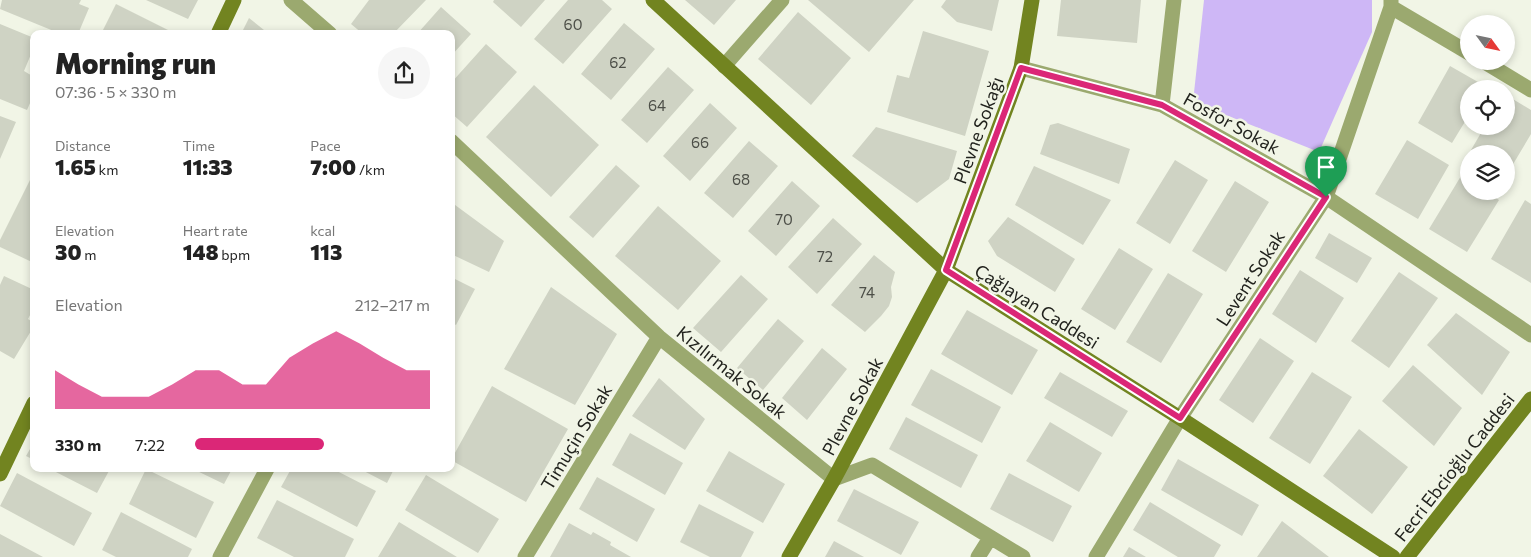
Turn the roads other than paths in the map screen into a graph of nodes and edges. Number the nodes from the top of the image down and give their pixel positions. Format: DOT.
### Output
graph roads {
  1 [pos="234,0"];
  2 [pos="291,0"];
  3 [pos="652,0"];
  4 [pos="782,0"];
  5 [pos="1032,0"];
  6 [pos="1174,0"];
  7 [pos="1391,3"];
  8 [pos="220,30"];
  9 [pos="325,30"];
  10 [pos="1460,47"];
  11 [pos="724,66"];
  12 [pos="1021,68"];
  13 [pos="1498,70"];
  14 [pos="1531,90"];
  15 [pos="1162,105"];
  16 [pos="455,145"];
  17 [pos="1326,197"];
  18 [pos="946,270"];
  19 [pos="1531,335"];
  20 [pos="658,337"];
  21 [pos="1531,399"];
  22 [pos="30,410"];
  23 [pos="1180,418"];
  24 [pos="4,453"];
  25 [pos="265,472"];
  26 [pos="0,474"];
  27 [pos="834,479"];
  28 [pos="990,538"];
  29 [pos="220,557"];
  30 [pos="525,557"];
  31 [pos="789,557"];
  32 [pos="978,557"];
  33 [pos="1023,557"];
  34 [pos="1096,557"];
  35 [pos="1393,557"];
  36 [pos="1406,557"];
  1 -- 8 [label="street"];
  2 -- 9 [label="street"];
  3 -- 11 [label="street, Çağlayan Caddesi"];
  4 -- 11 [label="street"];
  5 -- 12 [label="street, Plevne Sokağı"];
  6 -- 15 [label="street"];
  7 -- 10 [label="street"];
  7 -- 17 [label="street, Levent Sokak"];
  11 -- 18 [label="street, Çağlayan Caddesi"];
  12 -- 15 [label="street, Fosfor Sokak"];
  12 -- 18 [label="street, Plevne Sokağı"];
  13 -- 14 [label="street"];
  15 -- 17 [label="street, Fosfor Sokak"];
  16 -- 20 [label="street, Kızılırmak Sokak"];
  17 -- 19 [label="street, Fosfor Sokak"];
  17 -- 23 [label="street, Levent Sokak"];
  18 -- 23 [label="street, Çağlayan Caddesi"];
  18 -- 27 [label="street, Plevne Sokak"];
  20 -- 27 [label="street, Kızılırmak Sokak"];
  20 -- 30 [label="street, Timuçin Sokak"];
  21 -- 36 [label="street, Fecri Ebcioğlu Caddesi"];
  22 -- 24 [label="street"];
  23 -- 34 [label="street, Levent Sokak"];
  23 -- 35 [label="street, Çağlayan Caddesi"];
  24 -- 26 [label="street"];
  25 -- 29 [label="street"];
  27 -- 28 [label="street"];
  27 -- 31 [label="street, Plevne Sokak"];
  28 -- 32 [label="street"];
  28 -- 33 [label="street"];
}
